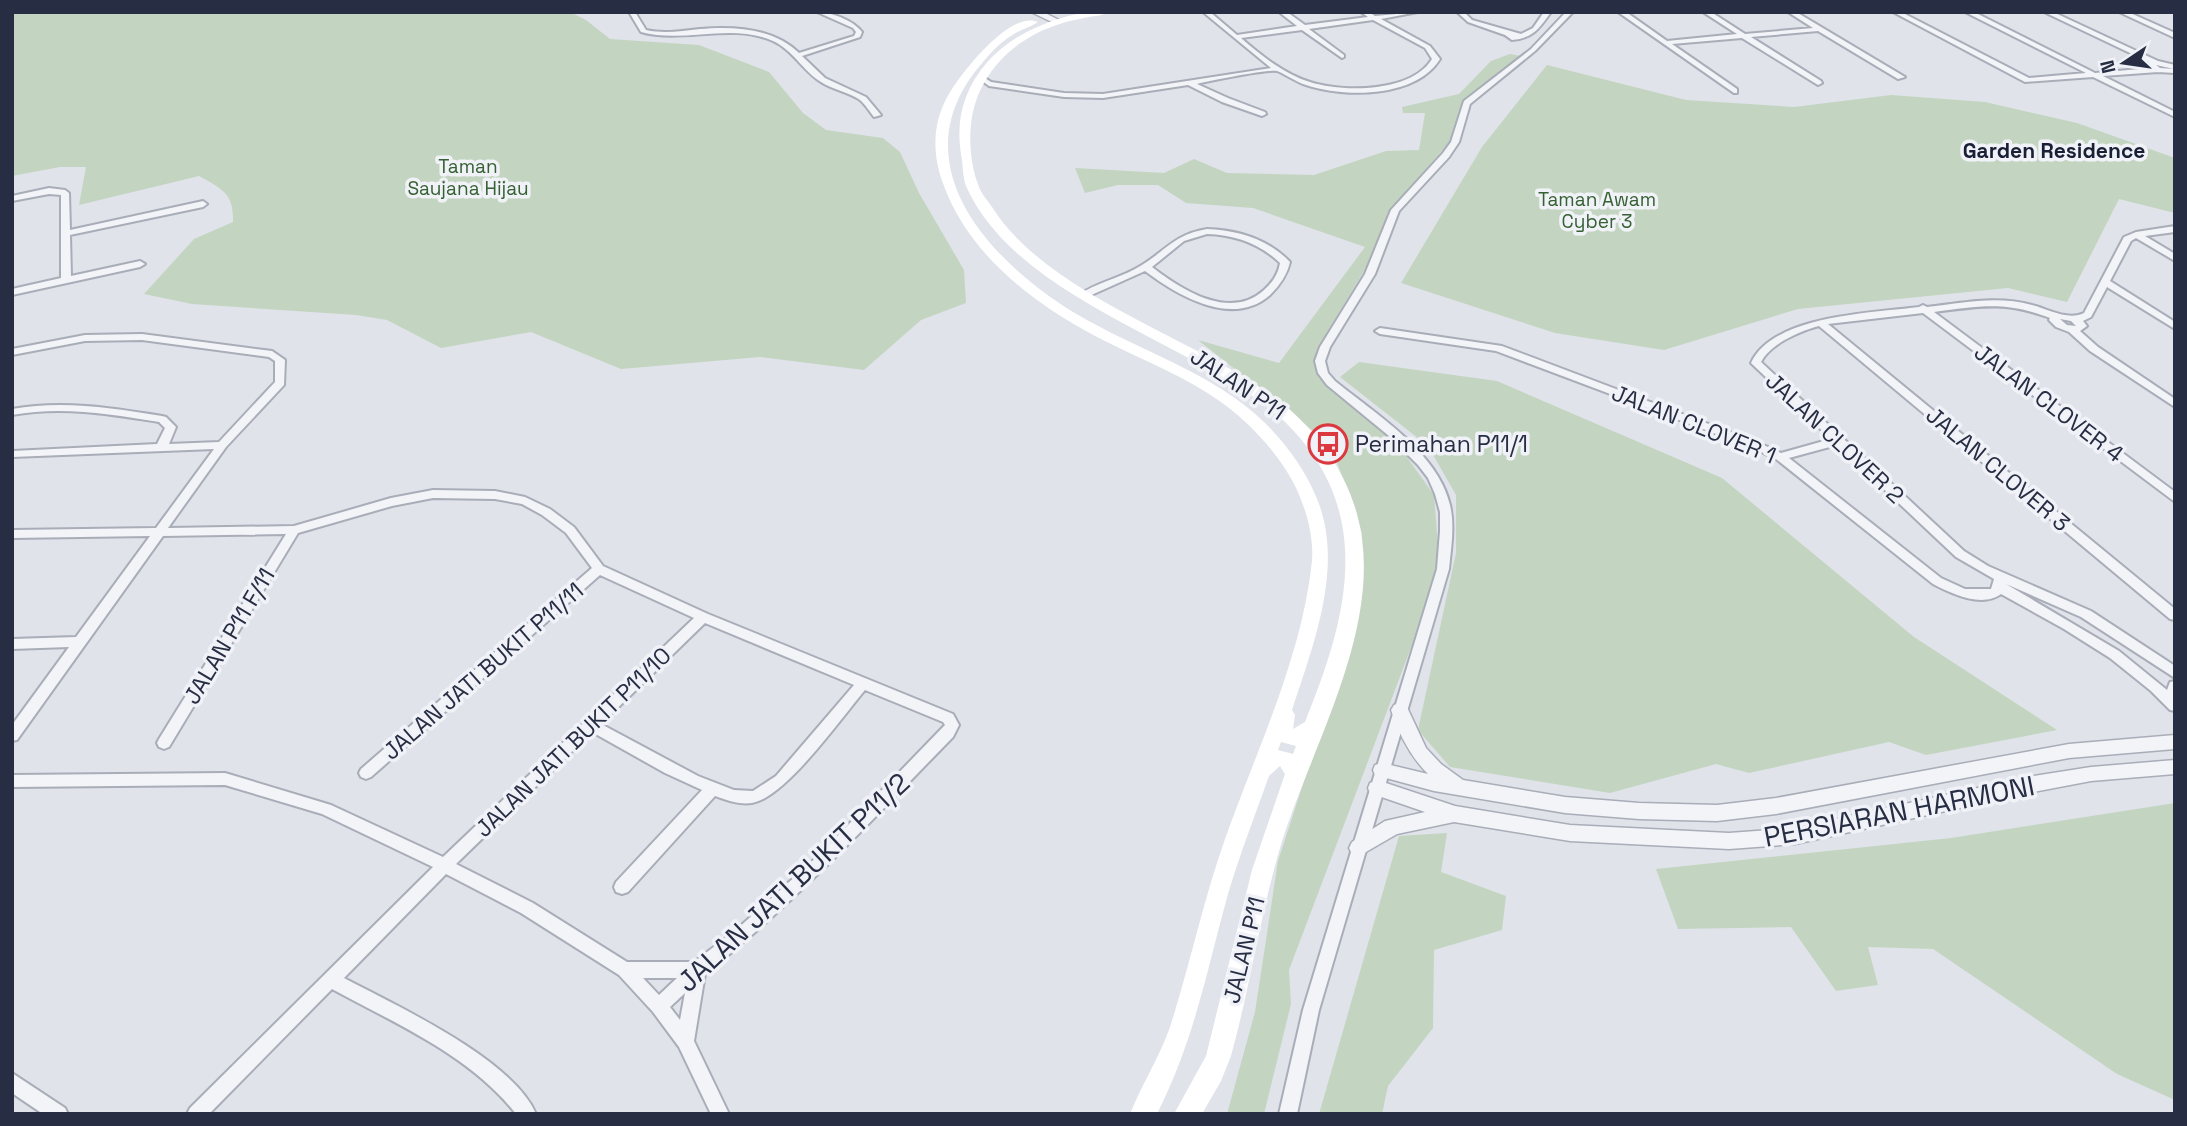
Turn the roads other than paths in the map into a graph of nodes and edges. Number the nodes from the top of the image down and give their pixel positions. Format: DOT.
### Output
graph roads {
  1 [pos="632,12"];
  2 [pos="820,12"];
  3 [pos="1105,12"];
  4 [pos="1206,12"];
  5 [pos="1282,12"];
  6 [pos="1364,12"];
  7 [pos="1415,12"];
  8 [pos="1460,12"];
  9 [pos="1548,12"];
  10 [pos="1570,12"];
  11 [pos="1621,12"];
  12 [pos="1706,12"];
  13 [pos="1791,12"];
  14 [pos="1896,12"];
  15 [pos="1968,12"];
  16 [pos="2047,12"];
  17 [pos="2122,12"];
  18 [pos="1049,16"];
  19 [pos="1373,19"];
  20 [pos="1304,28"];
  21 [pos="1819,29"];
  22 [pos="1743,36"];
  23 [pos="2175,36"];
  24 [pos="1236,37"];
  25 [pos="1665,43"];
  26 [pos="798,55"];
  27 [pos="1342,56"];
  28 [pos="2154,66"];
  29 [pos="2173,68"];
  30 [pos="1276,69"];
  31 [pos="2090,72"];
  32 [pos="2078,76"];
  33 [pos="2099,76"];
  34 [pos="1902,77"];
  35 [pos="1191,83"];
  36 [pos="1818,83"];
  37 [pos="985,85"];
  38 [pos="1734,91"];
  39 [pos="1262,114"];
  40 [pos="877,115"];
  41 [pos="2175,115"];
  42 [pos="12,199"];
  43 [pos="203,204"];
  44 [pos="2175,229"];
  45 [pos="67,233"];
  46 [pos="2136,235"];
  47 [pos="2175,258"];
  48 [pos="140,264"];
  49 [pos="1146,267"];
  50 [pos="66,281"];
  51 [pos="2105,282"];
  52 [pos="1027,284"];
  53 [pos="12,292"];
  54 [pos="1084,295"];
  55 [pos="1923,309"];
  56 [pos="1821,323"];
  57 [pos="2075,325"];
  58 [pos="2175,326"];
  59 [pos="1380,331"];
  60 [pos="1110,338"];
  61 [pos="12,352"];
  62 [pos="2175,404"];
  63 [pos="12,412"];
  64 [pos="1837,441"];
  65 [pos="222,445"];
  66 [pos="162,446"];
  67 [pos="12,454"];
  68 [pos="1780,457"];
  69 [pos="2175,498"];
  70 [pos="294,530"];
  71 [pos="159,532"];
  72 [pos="12,534"];
  73 [pos="599,569"];
  74 [pos="2000,582"];
  75 [pos="2175,615"];
  76 [pos="703,617"];
  77 [pos="79,642"];
  78 [pos="12,644"];
  79 [pos="2175,673"];
  80 [pos="864,682"];
  81 [pos="2175,686"];
  82 [pos="1289,696"];
  83 [pos="2172,704"];
  84 [pos="1400,710"];
  85 [pos="592,725"];
  86 [pos="1312,728"];
  87 [pos="12,736"];
  88 [pos="2175,742"];
  89 [pos="164,743"];
  90 [pos="2175,767"];
  91 [pos="366,773"];
  92 [pos="1295,774"];
  93 [pos="1256,778"];
  94 [pos="1380,779"];
  95 [pos="12,782"];
  96 [pos="1463,788"];
  97 [pos="712,789"];
  98 [pos="1455,814"];
  99 [pos="1359,848"];
  100 [pos="443,867"];
  101 [pos="622,887"];
  102 [pos="625,970"];
  103 [pos="697,970"];
  104 [pos="330,979"];
  105 [pos="659,1006"];
  106 [pos="685,1041"];
  107 [pos="12,1082"];
  108 [pos="59,1114"];
  109 [pos="195,1114"];
  110 [pos="527,1114"];
  111 [pos="720,1114"];
  112 [pos="1143,1114"];
  113 [pos="1187,1114"];
  114 [pos="1288,1114"];
  1 -- 26 [label="street"];
  2 -- 26 [label="street"];
  3 -- 18 [label="main road, JALAN P11"];
  4 -- 24 [label="street"];
  5 -- 20 [label="street"];
  6 -- 19 [label="street"];
  7 -- 19 [label="street"];
  8 -- 9 [label="street"];
  10 -- 84 [label="street"];
  11 -- 25 [label="street"];
  12 -- 22 [label="street"];
  13 -- 21 [label="street"];
  14 -- 32 [label="street"];
  15 -- 31 [label="street"];
  16 -- 28 [label="street"];
  17 -- 23 [label="street"];
  18 -- 37 [label="main road, JALAN P11"];
  18 -- 52 [label="main road, JALAN P11"];
  19 -- 20 [label="street"];
  19 -- 30 [label="street"];
  20 -- 24 [label="street"];
  20 -- 27 [label="street"];
  21 -- 22 [label="street"];
  21 -- 34 [label="street"];
  22 -- 25 [label="street"];
  22 -- 36 [label="street"];
  24 -- 30 [label="street"];
  25 -- 38 [label="street"];
  26 -- 40 [label="street"];
  28 -- 29 [label="street"];
  28 -- 31 [label="street"];
  28 -- 33 [label="street"];
  30 -- 35 [label="street"];
  31 -- 32 [label="street"];
  31 -- 33 [label="street"];
  32 -- 33 [label="street"];
  33 -- 41 [label="street"];
  35 -- 37 [label="street"];
  35 -- 39 [label="street"];
  37 -- 54 [label="main road, JALAN P11"];
  42 -- 45 [label="street"];
  43 -- 45 [label="street"];
  44 -- 46 [label="street"];
  45 -- 50 [label="street"];
  46 -- 47 [label="street"];
  46 -- 51 [label="street"];
  48 -- 50 [label="street"];
  49 -- 49 [label="street"];
  49 -- 54 [label="street"];
  50 -- 53 [label="street"];
  51 -- 57 [label="street"];
  51 -- 58 [label="street"];
  52 -- 54 [label="main road"];
  52 -- 60 [label="main road, JALAN P11"];
  54 -- 60 [label="main road"];
  54 -- 86 [label="main road, JALAN P11"];
  55 -- 56 [label="street, JALAN CLOVER 2"];
  55 -- 57 [label="street, JALAN CLOVER 2"];
  55 -- 69 [label="street, JALAN CLOVER 4"];
  56 -- 64 [label="street, JALAN CLOVER 2"];
  56 -- 75 [label="street, JALAN CLOVER 3"];
  57 -- 62 [label="street, JALAN CLOVER 2"];
  59 -- 68 [label="street, JALAN CLOVER 1"];
  60 -- 82 [label="main road, JALAN P11"];
  61 -- 65 [label="street"];
  63 -- 66 [label="street"];
  64 -- 68 [label="street"];
  64 -- 74 [label="street, JALAN CLOVER 2"];
  65 -- 66 [label="street"];
  65 -- 71 [label="street"];
  66 -- 67 [label="street"];
  68 -- 74 [label="street, JALAN CLOVER 1"];
  70 -- 71 [label="street"];
  70 -- 73 [label="street"];
  70 -- 89 [label="street, JALAN P11 F/11"];
  71 -- 72 [label="street"];
  71 -- 77 [label="street"];
  73 -- 76 [label="street"];
  73 -- 91 [label="street, JALAN JATI BUKIT P11/11"];
  74 -- 79 [label="street"];
  74 -- 83 [label="street"];
  76 -- 80 [label="street"];
  76 -- 85 [label="street, JALAN JATI BUKIT P11/10"];
  77 -- 78 [label="street"];
  77 -- 87 [label="street"];
  80 -- 97 [label="street"];
  80 -- 103 [label="street, JALAN JATI BUKIT P11/2"];
  81 -- 83 [label="street"];
  82 -- 86 [label="main road"];
  82 -- 93 [label="main road, JALAN P11"];
  84 -- 94 [label="street"];
  84 -- 96 [label="street"];
  85 -- 97 [label="street"];
  85 -- 100 [label="street, JALAN JATI BUKIT P11/10"];
  86 -- 92 [label="main road, JALAN P11"];
  88 -- 96 [label="street, PERSIARAN HARMONI"];
  90 -- 98 [label="street, PERSIARAN HARMONI"];
  92 -- 93 [label="main road"];
  92 -- 113 [label="main road, JALAN P11"];
  93 -- 112 [label="main road, JALAN P11"];
  94 -- 96 [label="street, PERSIARAN HARMONI"];
  94 -- 98 [label="street, PERSIARAN HARMONI"];
  94 -- 99 [label="street"];
  95 -- 100 [label="street"];
  97 -- 101 [label="street"];
  98 -- 99 [label="street"];
  99 -- 114 [label="street"];
  100 -- 102 [label="street"];
  100 -- 104 [label="street, JALAN JATI BUKIT P11/10"];
  102 -- 103 [label="street"];
  102 -- 105 [label="street"];
  103 -- 105 [label="street, JALAN JATI BUKIT P11/2"];
  103 -- 106 [label="street"];
  104 -- 109 [label="street, JALAN JATI BUKIT P11/10"];
  104 -- 110 [label="street"];
  105 -- 106 [label="street"];
  106 -- 111 [label="street"];
  107 -- 108 [label="street"];
}
